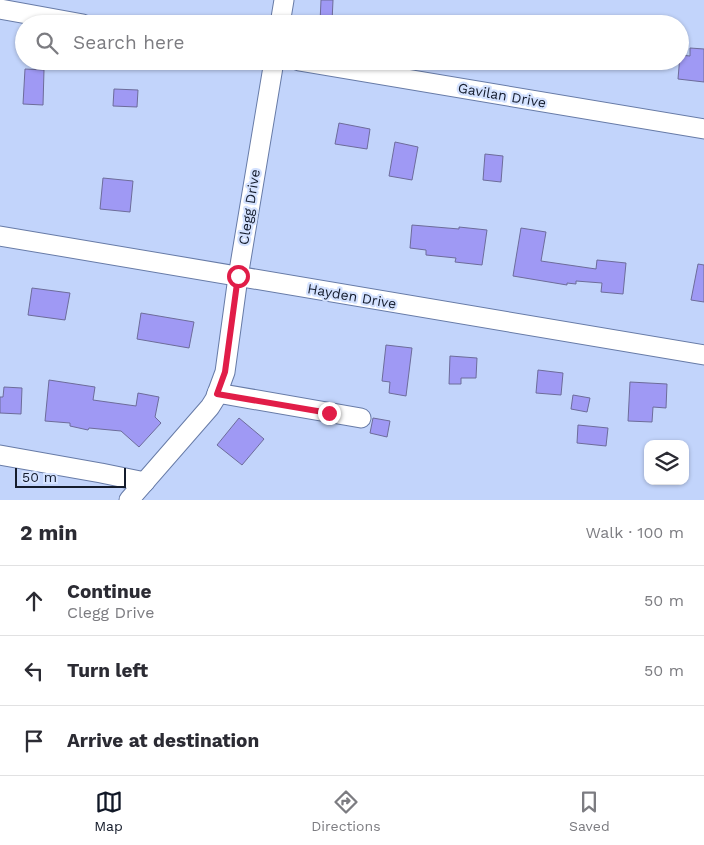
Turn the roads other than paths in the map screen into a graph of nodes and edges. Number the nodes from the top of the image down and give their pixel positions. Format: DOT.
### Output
graph roads {
  1 [pos="284,0"];
  2 [pos="0,9"];
  3 [pos="33,15"];
  4 [pos="282,15"];
  5 [pos="272,70"];
  6 [pos="353,70"];
  7 [pos="704,129"];
  8 [pos="0,236"];
  9 [pos="238,276"];
  10 [pos="704,355"];
  11 [pos="217,394"];
  12 [pos="361,418"];
  13 [pos="0,455"];
  14 [pos="145,482"];
  15 [pos="129,500"];
  1 -- 4 [label="street"];
  2 -- 3 [label="street"];
  5 -- 9 [label="street, Clegg Drive"];
  6 -- 7 [label="street, Gavilan Drive"];
  8 -- 9 [label="street, Hayden Drive"];
  9 -- 10 [label="street, Hayden Drive"];
  9 -- 11 [label="street, Clegg Drive"];
  11 -- 12 [label="street"];
  11 -- 14 [label="street, Clegg Drive"];
  13 -- 14 [label="street"];
  14 -- 15 [label="street, Clegg Drive"];
}
